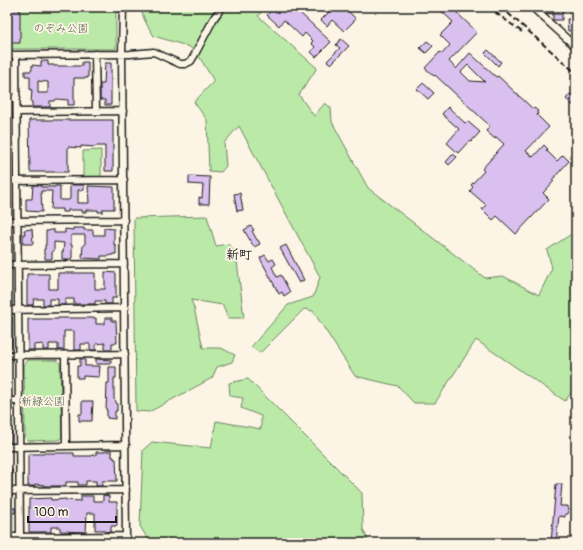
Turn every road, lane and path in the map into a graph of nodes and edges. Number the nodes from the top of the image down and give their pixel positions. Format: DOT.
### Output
graph roads {
  1 [pos="123,7"];
  2 [pos="222,7"];
  3 [pos="534,8"];
  4 [pos="562,8"];
  5 [pos="576,9"];
  6 [pos="576,47"];
  7 [pos="95,54"];
  8 [pos="122,54"];
  9 [pos="7,55"];
  10 [pos="16,55"];
  11 [pos="7,98"];
  12 [pos="17,98"];
  13 [pos="96,111"];
  14 [pos="123,111"];
  15 [pos="17,112"];
  16 [pos="7,140"];
  17 [pos="17,140"];
  18 [pos="124,180"];
  19 [pos="7,181"];
  20 [pos="17,181"];
  21 [pos="124,220"];
  22 [pos="7,221"];
  23 [pos="18,221"];
  24 [pos="124,264"];
  25 [pos="7,265"];
  26 [pos="18,265"];
  27 [pos="125,308"];
  28 [pos="7,310"];
  29 [pos="18,310"];
  30 [pos="125,354"];
  31 [pos="7,355"];
  32 [pos="19,355"];
  33 [pos="65,355"];
  34 [pos="7,401"];
  35 [pos="19,401"];
  36 [pos="126,445"];
  37 [pos="66,446"];
  38 [pos="7,447"];
  39 [pos="20,447"];
  40 [pos="126,490"];
  41 [pos="7,491"];
  42 [pos="20,491"];
  43 [pos="126,536"];
  44 [pos="7,537"];
  45 [pos="20,537"];
  46 [pos="52,540"];
  47 [pos="126,543"];
  1 -- 8 [label="street"];
  2 -- 8 [label="street"];
  3 -- 4 [label="street"];
  3 -- 6 [label="street"];
  4 -- 5 [label="street"];
  7 -- 8 [label="street"];
  7 -- 10 [label="street"];
  7 -- 13 [label="street"];
  8 -- 14 [label="street"];
  9 -- 10 [label="street"];
  10 -- 12 [label="street"];
  11 -- 12 [label="street"];
  12 -- 15 [label="street"];
  13 -- 14 [label="street"];
  13 -- 15 [label="street"];
  14 -- 18 [label="street"];
  15 -- 17 [label="street"];
  16 -- 17 [label="street"];
  17 -- 20 [label="street"];
  18 -- 20 [label="street"];
  18 -- 21 [label="street"];
  19 -- 20 [label="street"];
  20 -- 23 [label="street"];
  21 -- 23 [label="street"];
  21 -- 24 [label="street"];
  22 -- 23 [label="street"];
  23 -- 26 [label="street"];
  24 -- 26 [label="street"];
  24 -- 27 [label="street"];
  25 -- 26 [label="street"];
  26 -- 29 [label="street"];
  27 -- 29 [label="street"];
  27 -- 30 [label="street"];
  28 -- 29 [label="street"];
  29 -- 32 [label="street"];
  30 -- 33 [label="street"];
  30 -- 36 [label="street"];
  31 -- 32 [label="street"];
  32 -- 33 [label="street"];
  32 -- 35 [label="street"];
  33 -- 37 [label="street"];
  34 -- 35 [label="street"];
  35 -- 39 [label="street"];
  36 -- 37 [label="street"];
  36 -- 40 [label="street"];
  37 -- 39 [label="street"];
  38 -- 39 [label="street"];
  39 -- 42 [label="street"];
  40 -- 42 [label="street"];
  40 -- 43 [label="street"];
  41 -- 42 [label="street"];
  42 -- 45 [label="street"];
  43 -- 46 [label="street"];
  43 -- 47 [label="street"];
  44 -- 45 [label="street"];
  45 -- 46 [label="street"];
}
